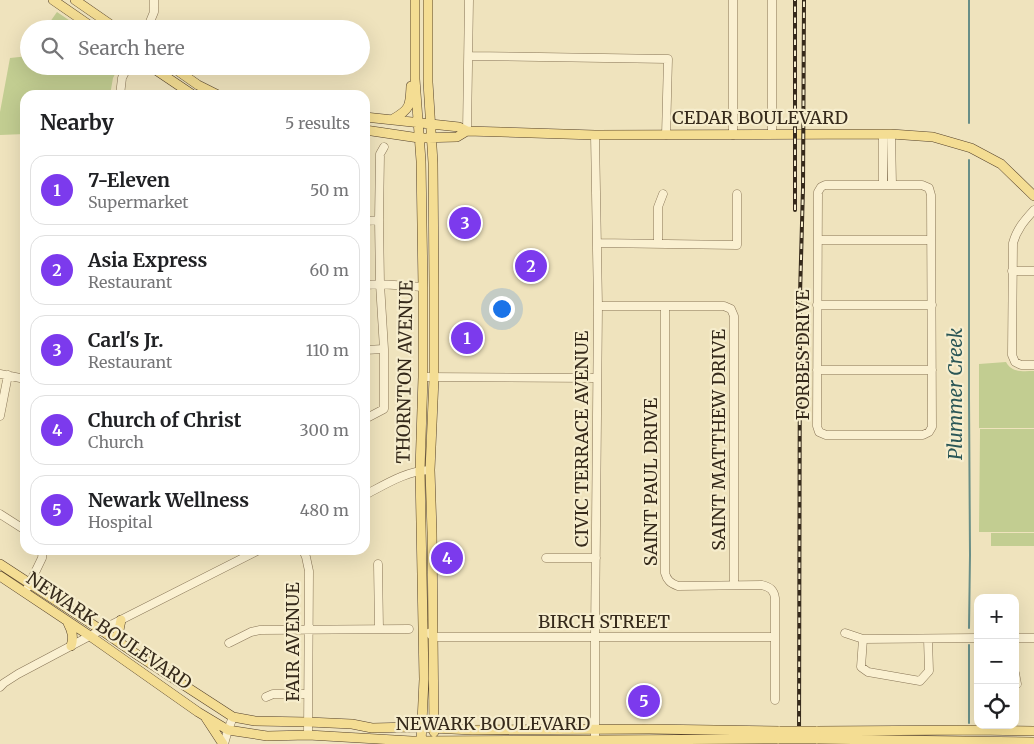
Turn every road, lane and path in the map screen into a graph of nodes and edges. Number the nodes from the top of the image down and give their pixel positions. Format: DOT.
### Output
graph roads {
  1 [pos="53,0"];
  2 [pos="75,0"];
  3 [pos="154,0"];
  4 [pos="414,0"];
  5 [pos="428,0"];
  6 [pos="470,0"];
  7 [pos="733,0"];
  8 [pos="772,0"];
  9 [pos="82,20"];
  10 [pos="104,20"];
  11 [pos="151,20"];
  12 [pos="469,56"];
  13 [pos="124,75"];
  14 [pos="163,75"];
  15 [pos="184,75"];
  16 [pos="416,79"];
  17 [pos="121,90"];
  18 [pos="186,90"];
  19 [pos="208,90"];
  20 [pos="370,118"];
  21 [pos="392,120"];
  22 [pos="418,122"];
  23 [pos="431,124"];
  24 [pos="370,131"];
  25 [pos="467,132"];
  26 [pos="666,134"];
  27 [pos="772,134"];
  28 [pos="887,134"];
  29 [pos="595,135"];
  30 [pos="733,135"];
  31 [pos="419,138"];
  32 [pos="432,138"];
  33 [pos="384,147"];
  34 [pos="883,185"];
  35 [pos="892,185"];
  36 [pos="663,194"];
  37 [pos="737,194"];
  38 [pos="1034,196"];
  39 [pos="1034,210"];
  40 [pos="379,220"];
  41 [pos="370,221"];
  42 [pos="818,240"];
  43 [pos="931,240"];
  44 [pos="597,243"];
  45 [pos="658,244"];
  46 [pos="1012,271"];
  47 [pos="1034,271"];
  48 [pos="380,284"];
  49 [pos="370,285"];
  50 [pos="423,286"];
  51 [pos="817,305"];
  52 [pos="932,305"];
  53 [pos="598,306"];
  54 [pos="665,306"];
  55 [pos="384,349"];
  56 [pos="370,350"];
  57 [pos="1034,364"];
  58 [pos="817,370"];
  59 [pos="932,370"];
  60 [pos="4,375"];
  61 [pos="20,378"];
  62 [pos="422,378"];
  63 [pos="434,378"];
  64 [pos="597,378"];
  65 [pos="0,416"];
  66 [pos="370,416"];
  67 [pos="420,470"];
  68 [pos="430,470"];
  69 [pos="370,492"];
  70 [pos="0,514"];
  71 [pos="20,527"];
  72 [pos="42,555"];
  73 [pos="249,555"];
  74 [pos="305,555"];
  75 [pos="546,558"];
  76 [pos="596,558"];
  77 [pos="0,564"];
  78 [pos="378,564"];
  79 [pos="0,576"];
  80 [pos="30,584"];
  81 [pos="734,585"];
  82 [pos="25,593"];
  83 [pos="66,620"];
  84 [pos="121,620"];
  85 [pos="423,628"];
  86 [pos="379,629"];
  87 [pos="409,629"];
  88 [pos="101,630"];
  89 [pos="308,630"];
  90 [pos="845,632"];
  91 [pos="90,636"];
  92 [pos="433,637"];
  93 [pos="595,637"];
  94 [pos="775,637"];
  95 [pos="974,638"];
  96 [pos="1019,638"];
  97 [pos="1034,638"];
  98 [pos="863,639"];
  99 [pos="928,639"];
  100 [pos="229,643"];
  101 [pos="121,644"];
  102 [pos="71,646"];
  103 [pos="1,684"];
  104 [pos="308,694"];
  105 [pos="266,698"];
  106 [pos="775,700"];
  107 [pos="204,715"];
  108 [pos="233,717"];
  109 [pos="308,722"];
  110 [pos="422,727"];
  111 [pos="434,728"];
  112 [pos="595,729"];
  113 [pos="228,730"];
  114 [pos="1034,731"];
  115 [pos="308,735"];
  116 [pos="780,735"];
  117 [pos="816,735"];
  118 [pos="421,742"];
  119 [pos="433,742"];
  120 [pos="595,742"];
  121 [pos="1034,742"];
  122 [pos="224,744"];
  1 -- 9 [label="main road"];
  2 -- 10 [label="main road"];
  3 -- 11 [label="street"];
  4 -- 16 [label="main road, THORNTON AVENUE"];
  5 -- 23 [label="main road, THORNTON AVENUE"];
  6 -- 12 [label="street"];
  7 -- 30 [label="street"];
  8 -- 27 [label="street"];
  12 -- 25 [label="street"];
  12 -- 26 [label="street"];
  13 -- 17 [label="street"];
  14 -- 18 [label="main road"];
  15 -- 19 [label="main road"];
  16 -- 21 [label="main road"];
  16 -- 22 [label="main road, THORNTON AVENUE"];
  20 -- 21 [label="main road, CEDAR BOULEVARD"];
  21 -- 22 [label="main road, CEDAR BOULEVARD"];
  22 -- 23 [label="main road, CEDAR BOULEVARD"];
  22 -- 31 [label="main road, THORNTON AVENUE"];
  23 -- 25 [label="main road, CEDAR BOULEVARD"];
  23 -- 32 [label="main road, THORNTON AVENUE"];
  24 -- 31 [label="main road, CEDAR BOULEVARD"];
  25 -- 29 [label="main road, CEDAR BOULEVARD"];
  25 -- 32 [label="main road, CEDAR BOULEVARD"];
  26 -- 29 [label="main road, CEDAR BOULEVARD"];
  26 -- 30 [label="main road, CEDAR BOULEVARD"];
  27 -- 28 [label="main road, CEDAR BOULEVARD"];
  27 -- 30 [label="main road, CEDAR BOULEVARD"];
  28 -- 34 [label="street"];
  28 -- 35 [label="street"];
  28 -- 38 [label="main road, CEDAR BOULEVARD"];
  29 -- 44 [label="street, CIVIC TERRACE AVENUE"];
  31 -- 32 [label="main road, CEDAR BOULEVARD"];
  31 -- 50 [label="main road, THORNTON AVENUE"];
  32 -- 63 [label="main road, THORNTON AVENUE"];
  33 -- 40 [label="street"];
  34 -- 35 [label="street, FORBES DRIVE"];
  34 -- 42 [label="street, FORBES DRIVE"];
  35 -- 43 [label="street, FORBES DRIVE"];
  36 -- 45 [label="street"];
  37 -- 45 [label="street"];
  39 -- 46 [label="street"];
  40 -- 41 [label="street"];
  40 -- 48 [label="street"];
  42 -- 43 [label="street"];
  42 -- 51 [label="street, FORBES DRIVE"];
  43 -- 52 [label="street, FORBES DRIVE"];
  44 -- 45 [label="street"];
  44 -- 53 [label="street, CIVIC TERRACE AVENUE"];
  46 -- 47 [label="street"];
  46 -- 57 [label="street"];
  48 -- 49 [label="street"];
  48 -- 50 [label="street"];
  48 -- 55 [label="street"];
  50 -- 62 [label="main road, THORNTON AVENUE"];
  51 -- 52 [label="street"];
  51 -- 58 [label="street, FORBES DRIVE"];
  52 -- 59 [label="street, FORBES DRIVE"];
  53 -- 54 [label="street, SAINT MATTHEW DRIVE"];
  53 -- 64 [label="street, CIVIC TERRACE AVENUE"];
  54 -- 81 [label="street, SAINT PAUL DRIVE"];
  54 -- 81 [label="street, SAINT MATTHEW DRIVE"];
  55 -- 56 [label="street"];
  55 -- 66 [label="street"];
  58 -- 59 [label="street"];
  58 -- 59 [label="street, FORBES DRIVE"];
  60 -- 61 [label="street"];
  60 -- 65 [label="street"];
  62 -- 63 [label="street"];
  62 -- 67 [label="main road, THORNTON AVENUE"];
  63 -- 64 [label="street"];
  63 -- 68 [label="main road, THORNTON AVENUE"];
  64 -- 76 [label="street, CIVIC TERRACE AVENUE"];
  67 -- 68 [label="street"];
  67 -- 69 [label="street"];
  67 -- 85 [label="main road, THORNTON AVENUE"];
  68 -- 92 [label="main road, THORNTON AVENUE"];
  70 -- 71 [label="street"];
  72 -- 80 [label="street"];
  73 -- 84 [label="street"];
  74 -- 89 [label="street, FAIR AVENUE"];
  75 -- 76 [label="street"];
  76 -- 93 [label="street, CIVIC TERRACE AVENUE"];
  77 -- 80 [label="main road, NEWARK BOULEVARD"];
  78 -- 86 [label="street"];
  79 -- 82 [label="main road, NEWARK BOULEVARD"];
  80 -- 82 [label="street"];
  80 -- 88 [label="main road, NEWARK BOULEVARD"];
  81 -- 94 [label="street, SAINT PAUL DRIVE"];
  82 -- 83 [label="main road, NEWARK BOULEVARD"];
  83 -- 91 [label="main road, NEWARK BOULEVARD"];
  83 -- 102 [label="main road"];
  84 -- 88 [label="street"];
  84 -- 101 [label="main road"];
  85 -- 92 [label="street"];
  85 -- 110 [label="main road, THORNTON AVENUE"];
  86 -- 87 [label="street"];
  86 -- 89 [label="street"];
  88 -- 91 [label="street"];
  88 -- 101 [label="main road, NEWARK BOULEVARD"];
  89 -- 100 [label="street"];
  89 -- 104 [label="street, FAIR AVENUE"];
  90 -- 98 [label="street"];
  91 -- 102 [label="street"];
  91 -- 107 [label="main road, NEWARK BOULEVARD"];
  92 -- 93 [label="street, BIRCH STREET"];
  92 -- 111 [label="main road, THORNTON AVENUE"];
  93 -- 94 [label="street, BIRCH STREET"];
  93 -- 112 [label="street, CIVIC TERRACE AVENUE"];
  94 -- 106 [label="street"];
  95 -- 99 [label="street"];
  96 -- 97 [label="street"];
  98 -- 99 [label="street"];
  98 -- 99 [label="street"];
  101 -- 108 [label="main road, NEWARK BOULEVARD"];
  102 -- 103 [label="street"];
  104 -- 105 [label="street"];
  104 -- 109 [label="street, FAIR AVENUE"];
  107 -- 113 [label="main road, NEWARK BOULEVARD"];
  107 -- 122 [label="main road"];
  108 -- 109 [label="main road, NEWARK BOULEVARD"];
  108 -- 113 [label="street"];
  109 -- 110 [label="main road, NEWARK BOULEVARD"];
  109 -- 115 [label="street, FAIR AVENUE"];
  110 -- 111 [label="main road, NEWARK BOULEVARD"];
  110 -- 118 [label="main road, THORNTON AVENUE"];
  111 -- 112 [label="main road, NEWARK BOULEVARD"];
  111 -- 119 [label="main road, THORNTON AVENUE"];
  112 -- 116 [label="main road, NEWARK BOULEVARD"];
  112 -- 120 [label="street, CIVIC TERRACE AVENUE"];
  113 -- 115 [label="main road, NEWARK BOULEVARD"];
  113 -- 122 [label="street"];
  114 -- 117 [label="main road, NEWARK BOULEVARD"];
  115 -- 118 [label="main road, NEWARK BOULEVARD"];
  116 -- 117 [label="main road, NEWARK BOULEVARD, bridge"];
  116 -- 120 [label="main road, NEWARK BOULEVARD"];
  117 -- 121 [label="main road, NEWARK BOULEVARD"];
  118 -- 119 [label="main road, NEWARK BOULEVARD"];
  119 -- 120 [label="main road, NEWARK BOULEVARD"];
}
